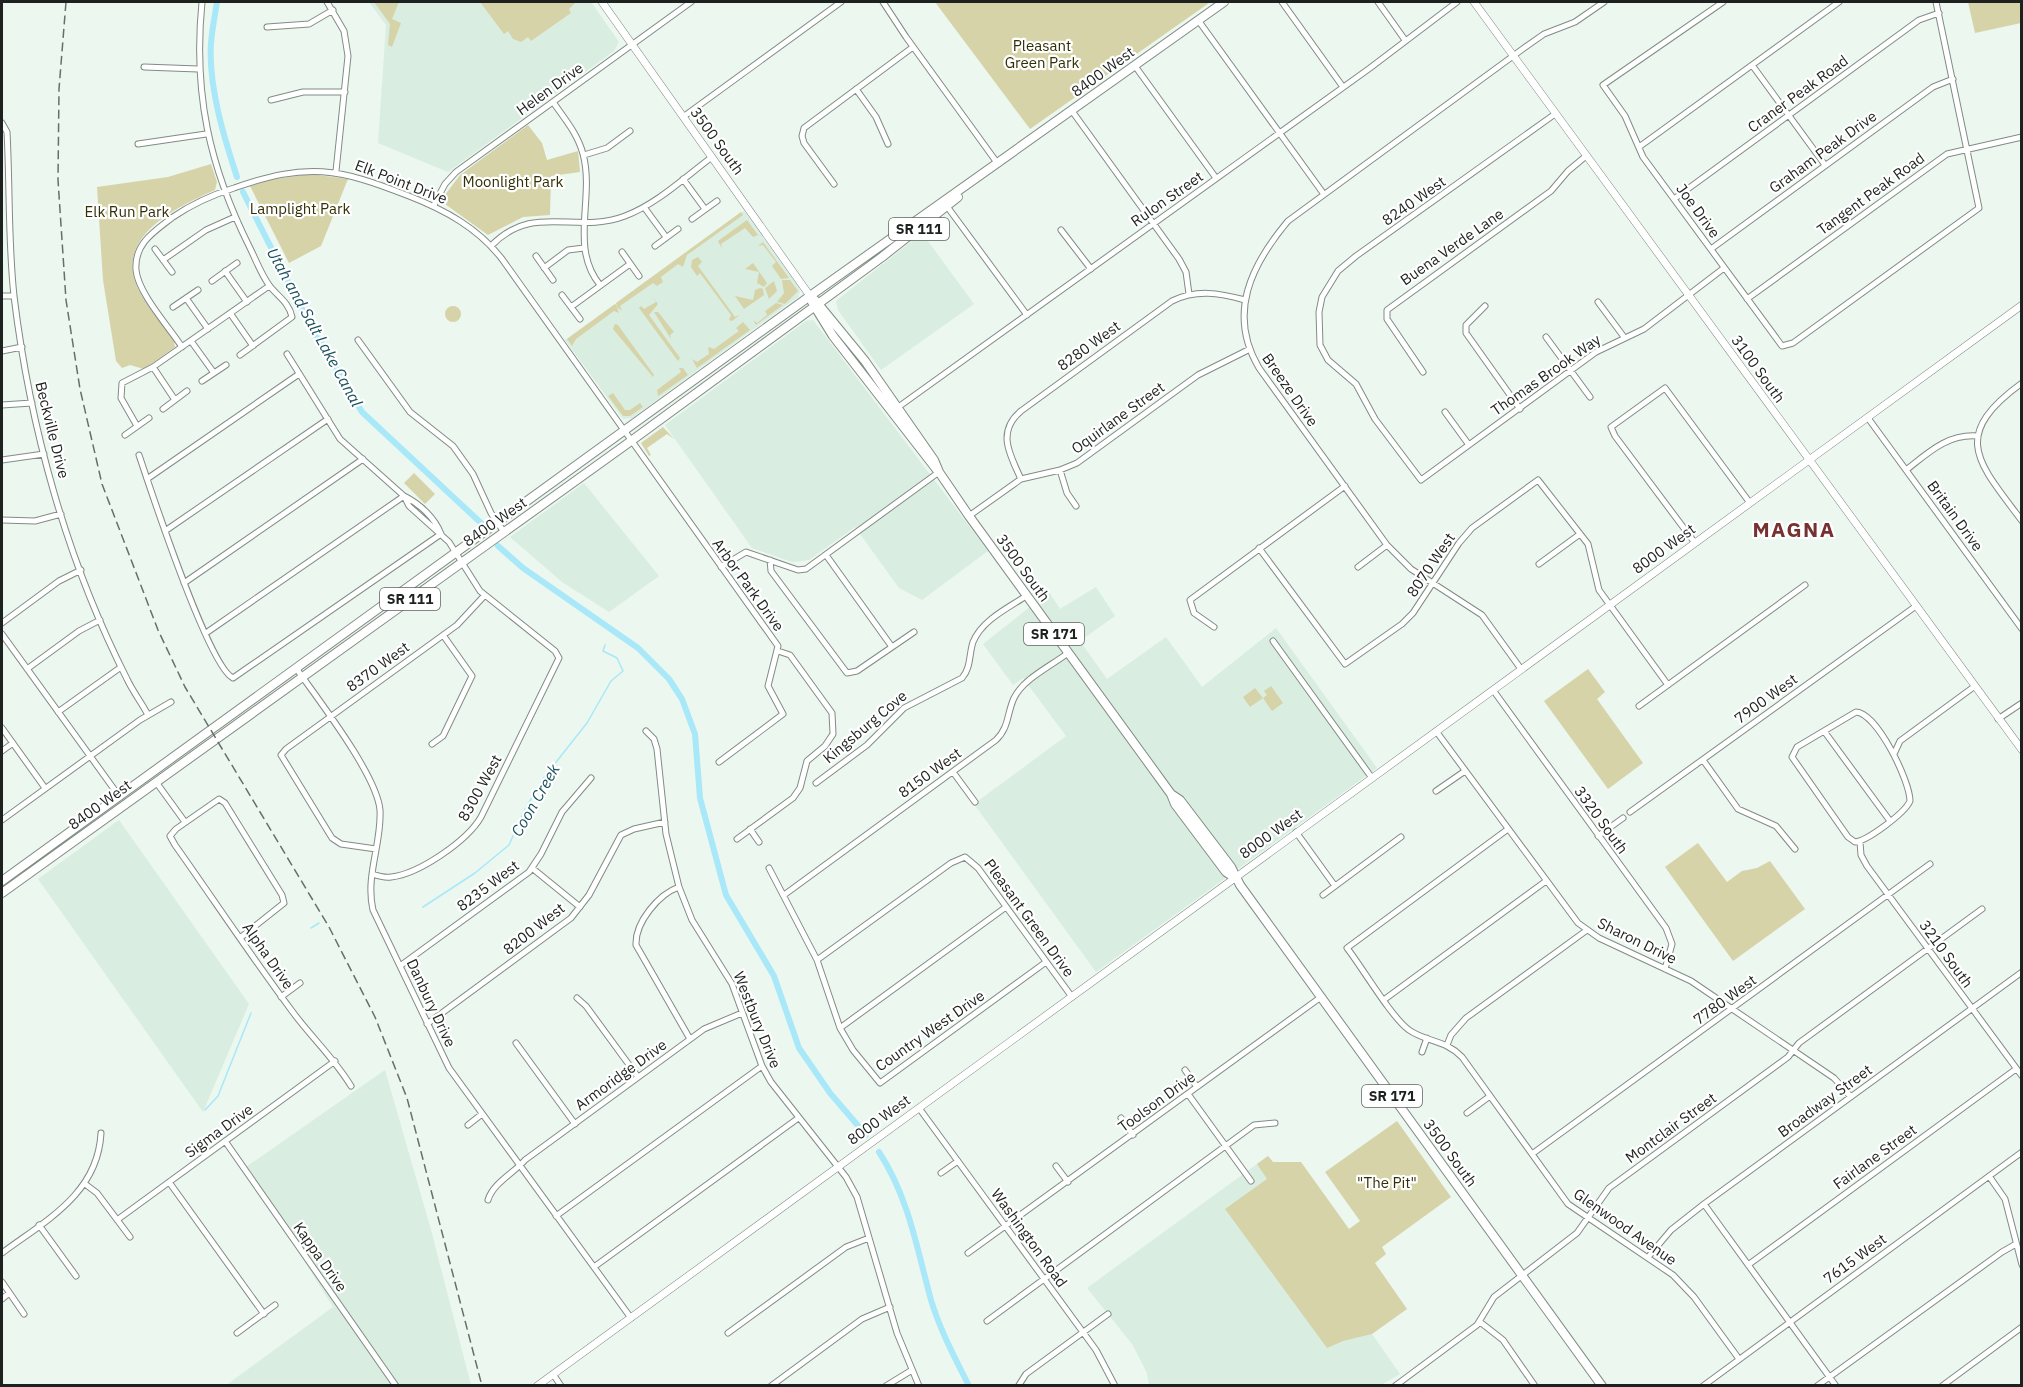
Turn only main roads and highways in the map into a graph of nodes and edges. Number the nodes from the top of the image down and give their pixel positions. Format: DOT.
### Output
graph roads {
  1 [pos="1224,2"];
  2 [pos="945,204"];
  3 [pos="810,296"];
  4 [pos="816,305"];
  5 [pos="2,881"];
  6 [pos="2,893"];
  7 [pos="1602,1386"];
  1 -- 2 [label="main road, 8400 West / SR 111"];
  2 -- 3 [label="main road, 8400 West / SR 111"];
  2 -- 4 [label="main road, 8400 West / SR 111"];
  3 -- 4 [label="main road, 3500 South / SR 171"];
  3 -- 5 [label="main road, 8400 West / SR 111"];
  4 -- 6 [label="main road, 8400 West / SR 111"];
  4 -- 7 [label="main road, 3500 South / SR 171"];
}
